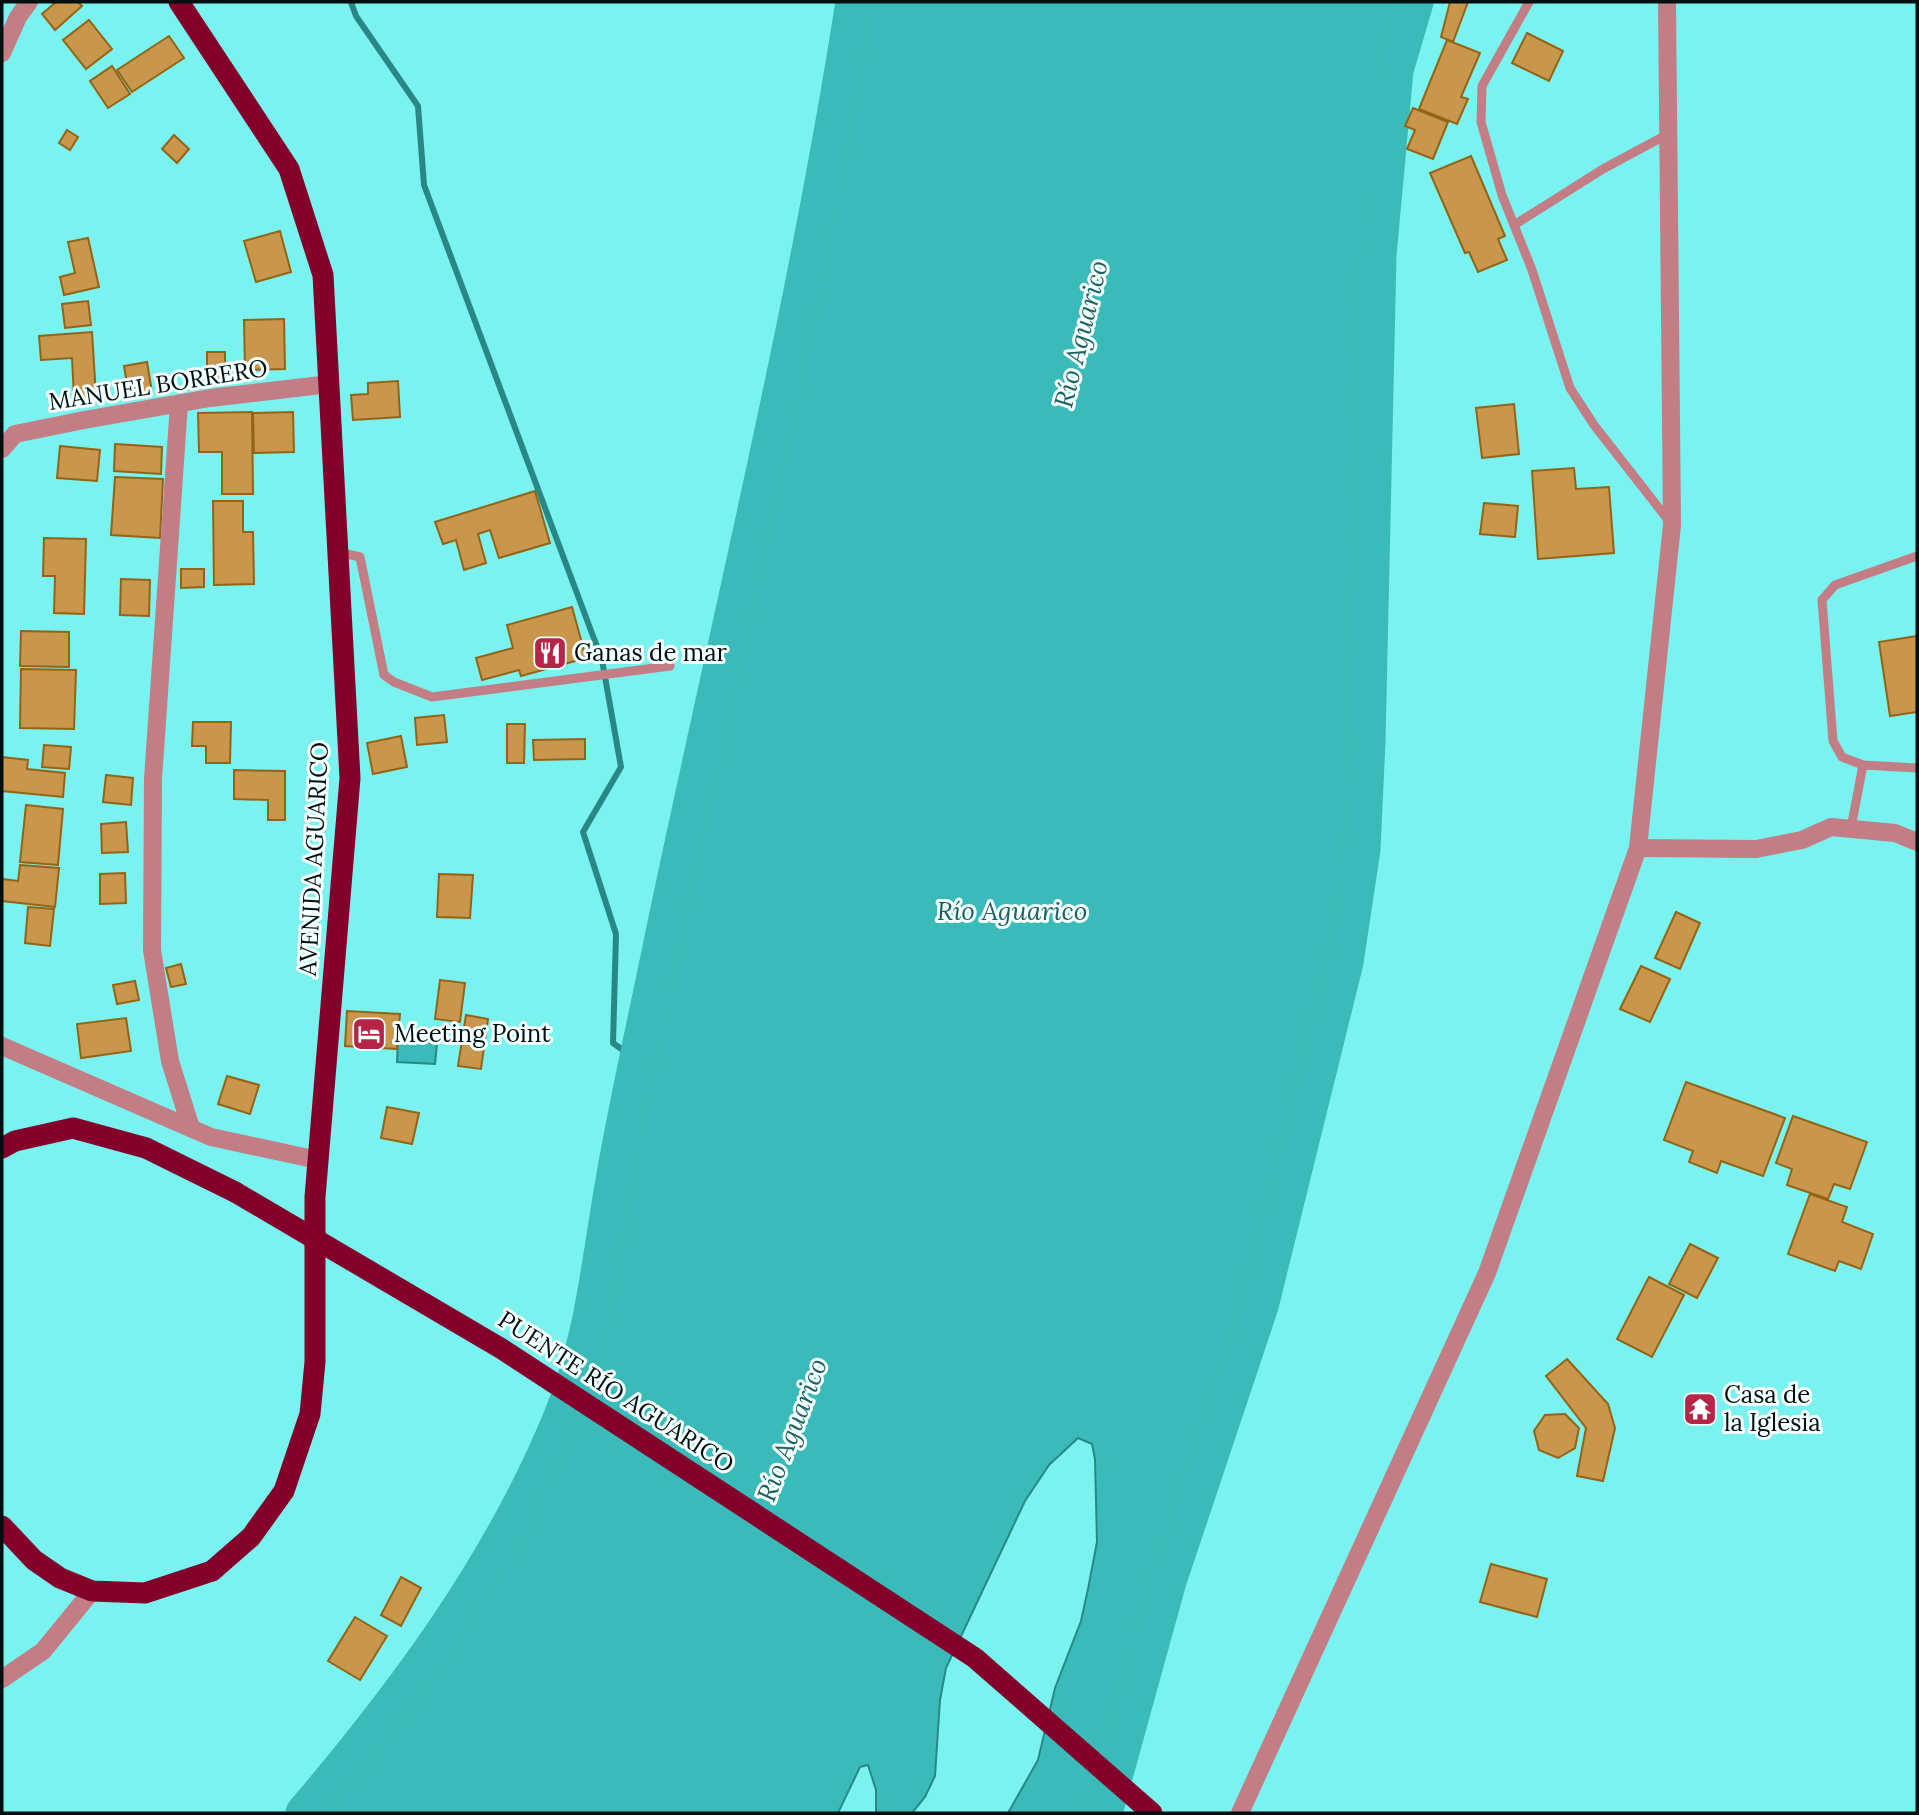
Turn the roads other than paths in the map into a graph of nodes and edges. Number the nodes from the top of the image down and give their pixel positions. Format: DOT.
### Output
graph roads {
  1 [pos="29,2"];
  2 [pos="179,2"];
  3 [pos="1529,2"];
  4 [pos="1667,2"];
  5 [pos="2,53"];
  6 [pos="1668,134"];
  7 [pos="1514,225"];
  8 [pos="330,384"];
  9 [pos="179,404"];
  10 [pos="2,449"];
  11 [pos="1672,525"];
  12 [pos="339,552"];
  13 [pos="1917,556"];
  14 [pos="670,666"];
  15 [pos="1863,765"];
  16 [pos="1917,768"];
  17 [pos="1851,828"];
  18 [pos="1917,842"];
  19 [pos="1639,848"];
  20 [pos="2,1046"];
  21 [pos="191,1128"];
  22 [pos="2,1148"];
  23 [pos="318,1160"];
  24 [pos="2,1526"];
  25 [pos="92,1591"];
  26 [pos="2,1679"];
  27 [pos="1152,1813"];
  28 [pos="1240,1813"];
  1 -- 5 [label="street"];
  2 -- 8 [label="highway, AVENIDA AGUARICO"];
  3 -- 7 [label="lane"];
  4 -- 6 [label="street"];
  6 -- 7 [label="lane"];
  6 -- 11 [label="street"];
  7 -- 11 [label="lane"];
  8 -- 9 [label="street, MANUEL BORRERO"];
  8 -- 12 [label="highway, AVENIDA AGUARICO"];
  9 -- 10 [label="street, MANUEL BORRERO"];
  9 -- 21 [label="street"];
  11 -- 19 [label="street"];
  12 -- 14 [label="lane"];
  12 -- 23 [label="highway, AVENIDA AGUARICO"];
  13 -- 15 [label="lane"];
  15 -- 16 [label="lane"];
  15 -- 17 [label="lane"];
  17 -- 18 [label="street"];
  17 -- 19 [label="street"];
  19 -- 28 [label="street"];
  20 -- 21 [label="street"];
  21 -- 23 [label="street"];
  22 -- 27 [label="highway, PUENTE RÍO AGUARICO, bridge"];
  23 -- 25 [label="highway, AVENIDA AGUARICO"];
  24 -- 25 [label="highway"];
  25 -- 26 [label="street"];
}
